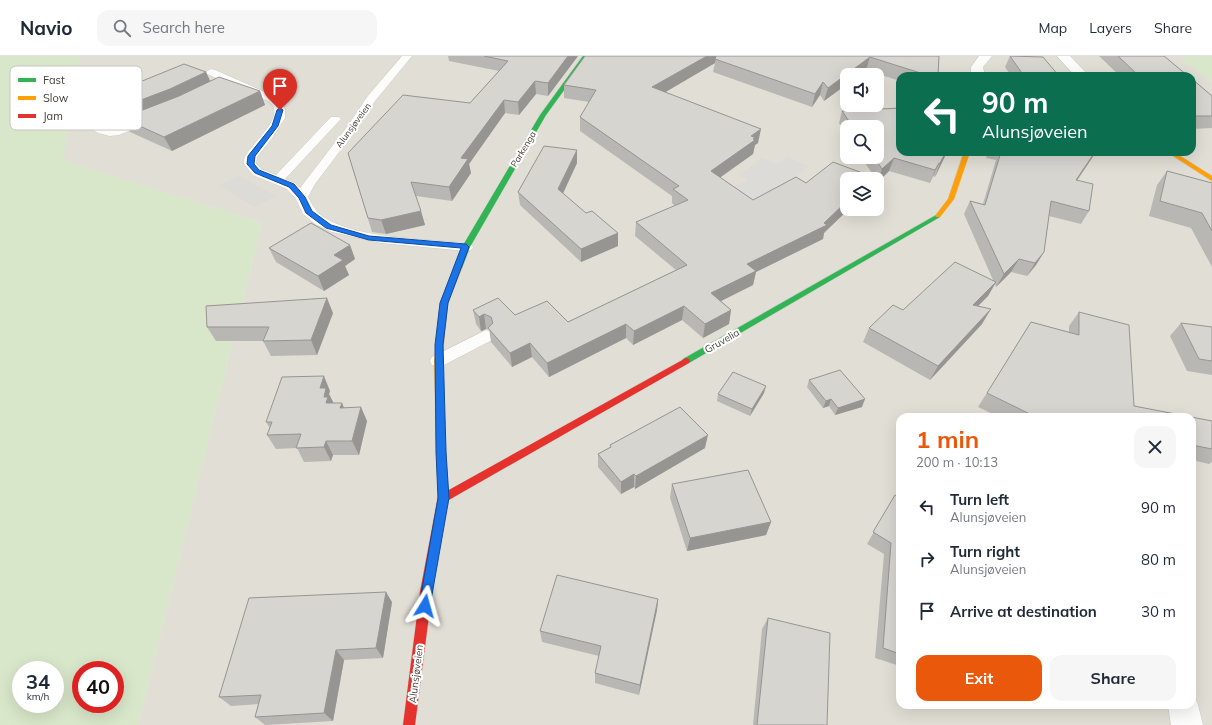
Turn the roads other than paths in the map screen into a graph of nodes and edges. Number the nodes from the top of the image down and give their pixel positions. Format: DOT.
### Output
graph roads {
  1 [pos="407,56"];
  2 [pos="586,56"];
  3 [pos="986,56"];
  4 [pos="1063,56"];
  5 [pos="211,72"];
  6 [pos="977,72"];
  7 [pos="1078,72"];
  8 [pos="231,82"];
  9 [pos="217,88"];
  10 [pos="158,115"];
  11 [pos="334,119"];
  12 [pos="142,122"];
  13 [pos="100,130"];
  14 [pos="122,130"];
  15 [pos="966,156"];
  16 [pos="1176,156"];
  17 [pos="1212,179"];
  18 [pos="277,180"];
  19 [pos="302,197"];
  20 [pos="466,247"];
  21 [pos="486,336"];
  22 [pos="438,361"];
  23 [pos="443,498"];
  24 [pos="1184,709"];
  25 [pos="409,725"];
  26 [pos="1187,725"];
  1 -- 19 [label="lane, Alunsjøveien"];
  2 -- 20 [label="street, Parkenga"];
  3 -- 6 [label="street"];
  4 -- 7 [label="street"];
  5 -- 8 [label="lane"];
  8 -- 9 [label="lane"];
  8 -- 18 [label="lane"];
  10 -- 12 [label="lane"];
  11 -- 18 [label="lane"];
  13 -- 14 [label="lane"];
  15 -- 23 [label="street, Gruvelia"];
  16 -- 17 [label="street"];
  18 -- 19 [label="lane"];
  19 -- 20 [label="lane"];
  20 -- 22 [label="street, Alunsjøveien"];
  21 -- 22 [label="lane"];
  22 -- 23 [label="street, Alunsjøveien"];
  23 -- 25 [label="street, Alunsjøveien"];
  24 -- 26 [label="street"];
}
